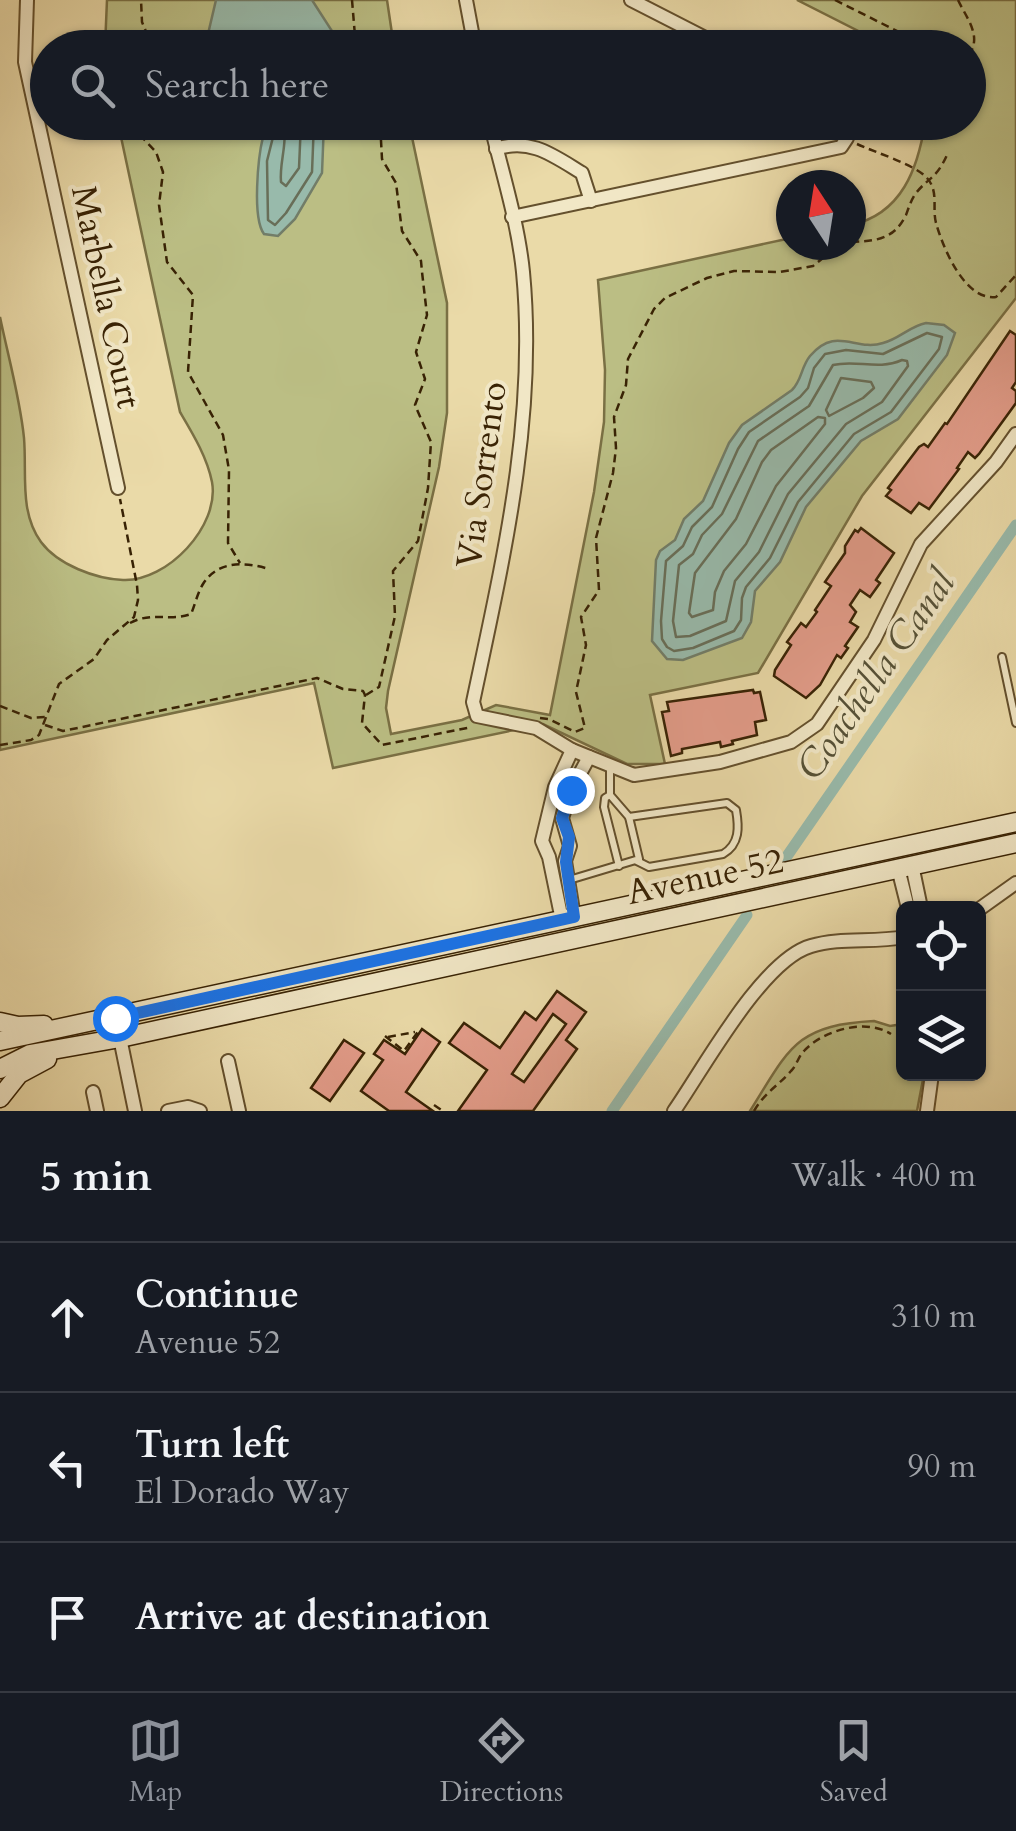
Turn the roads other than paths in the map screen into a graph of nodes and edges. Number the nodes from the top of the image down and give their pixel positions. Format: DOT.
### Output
graph roads {
  1 [pos="26,0"];
  2 [pos="466,0"];
  3 [pos="631,0"];
  4 [pos="472,30"];
  5 [pos="690,30"];
  6 [pos="30,85"];
  7 [pos="42,140"];
  8 [pos="494,140"];
  9 [pos="845,140"];
  10 [pos="496,149"];
  11 [pos="591,200"];
  12 [pos="512,217"];
  13 [pos="1016,434"];
  14 [pos="118,488"];
  15 [pos="1002,656"];
  16 [pos="1016,724"];
  17 [pos="572,750"];
  18 [pos="589,757"];
  19 [pos="610,764"];
  20 [pos="610,795"];
  21 [pos="629,816"];
  22 [pos="1016,822"];
  23 [pos="546,830"];
  24 [pos="566,830"];
  25 [pos="978,830"];
  26 [pos="1016,835"];
  27 [pos="1016,843"];
  28 [pos="956,856"];
  29 [pos="637,862"];
  30 [pos="618,866"];
  31 [pos="905,867"];
  32 [pos="567,880"];
  33 [pos="1016,883"];
  34 [pos="683,894"];
  35 [pos="907,901"];
  36 [pos="918,901"];
  37 [pos="986,904"];
  38 [pos="568,919"];
  39 [pos="594,934"];
  40 [pos="896,939"];
  41 [pos="490,957"];
  42 [pos="359,965"];
  43 [pos="278,1003"];
  44 [pos="115,1018"];
  45 [pos="0,1022"];
  46 [pos="120,1038"];
  47 [pos="0,1041"];
  48 [pos="228,1061"];
  49 [pos="0,1069"];
  50 [pos="931,1081"];
  51 [pos="93,1092"];
  52 [pos="0,1098"];
  53 [pos="197,1109"];
  54 [pos="97,1111"];
  55 [pos="135,1111"];
  56 [pos="168,1111"];
  57 [pos="240,1111"];
  58 [pos="674,1111"];
  59 [pos="927,1111"];
  1 -- 6 [label="street, Marbella Court"];
  2 -- 4 [label="street"];
  3 -- 5 [label="street"];
  7 -- 14 [label="street, Marbella Court"];
  8 -- 10 [label="street, Via Sorrento"];
  9 -- 11 [label="street"];
  10 -- 11 [label="street"];
  10 -- 12 [label="street, Via Sorrento"];
  11 -- 12 [label="street"];
  12 -- 17 [label="street, Via Sorrento"];
  13 -- 19 [label="street"];
  15 -- 16 [label="lane"];
  17 -- 18 [label="street"];
  17 -- 23 [label="street"];
  18 -- 19 [label="street"];
  18 -- 24 [label="street"];
  19 -- 20 [label="lane"];
  20 -- 21 [label="lane"];
  20 -- 30 [label="lane"];
  21 -- 29 [label="lane"];
  21 -- 29 [label="lane"];
  22 -- 25 [label="main road, Avenue 52"];
  23 -- 24 [label="street"];
  23 -- 38 [label="street"];
  24 -- 32 [label="street"];
  25 -- 31 [label="main road"];
  25 -- 34 [label="main road, Avenue 52"];
  26 -- 28 [label="main road"];
  27 -- 28 [label="main road, Avenue 52"];
  28 -- 31 [label="main road, Avenue 52"];
  29 -- 30 [label="lane"];
  30 -- 32 [label="lane"];
  31 -- 35 [label="street"];
  31 -- 36 [label="street"];
  31 -- 39 [label="main road, Avenue 52"];
  32 -- 38 [label="street"];
  33 -- 37 [label="street"];
  34 -- 38 [label="main road, Avenue 52"];
  34 -- 39 [label="main road"];
  38 -- 41 [label="main road"];
  38 -- 42 [label="main road, Avenue 52"];
  39 -- 41 [label="main road, Avenue 52"];
  40 -- 58 [label="street"];
  41 -- 43 [label="main road, Avenue 52"];
  42 -- 43 [label="main road"];
  42 -- 44 [label="main road, Avenue 52"];
  43 -- 46 [label="main road, Avenue 52"];
  44 -- 45 [label="main road"];
  44 -- 47 [label="main road, Avenue 52"];
  46 -- 49 [label="main road, Avenue 52"];
  46 -- 52 [label="main road"];
  46 -- 55 [label="street"];
  48 -- 57 [label="street"];
  50 -- 59 [label="street"];
  51 -- 54 [label="street"];
  53 -- 56 [label="street"];
}
